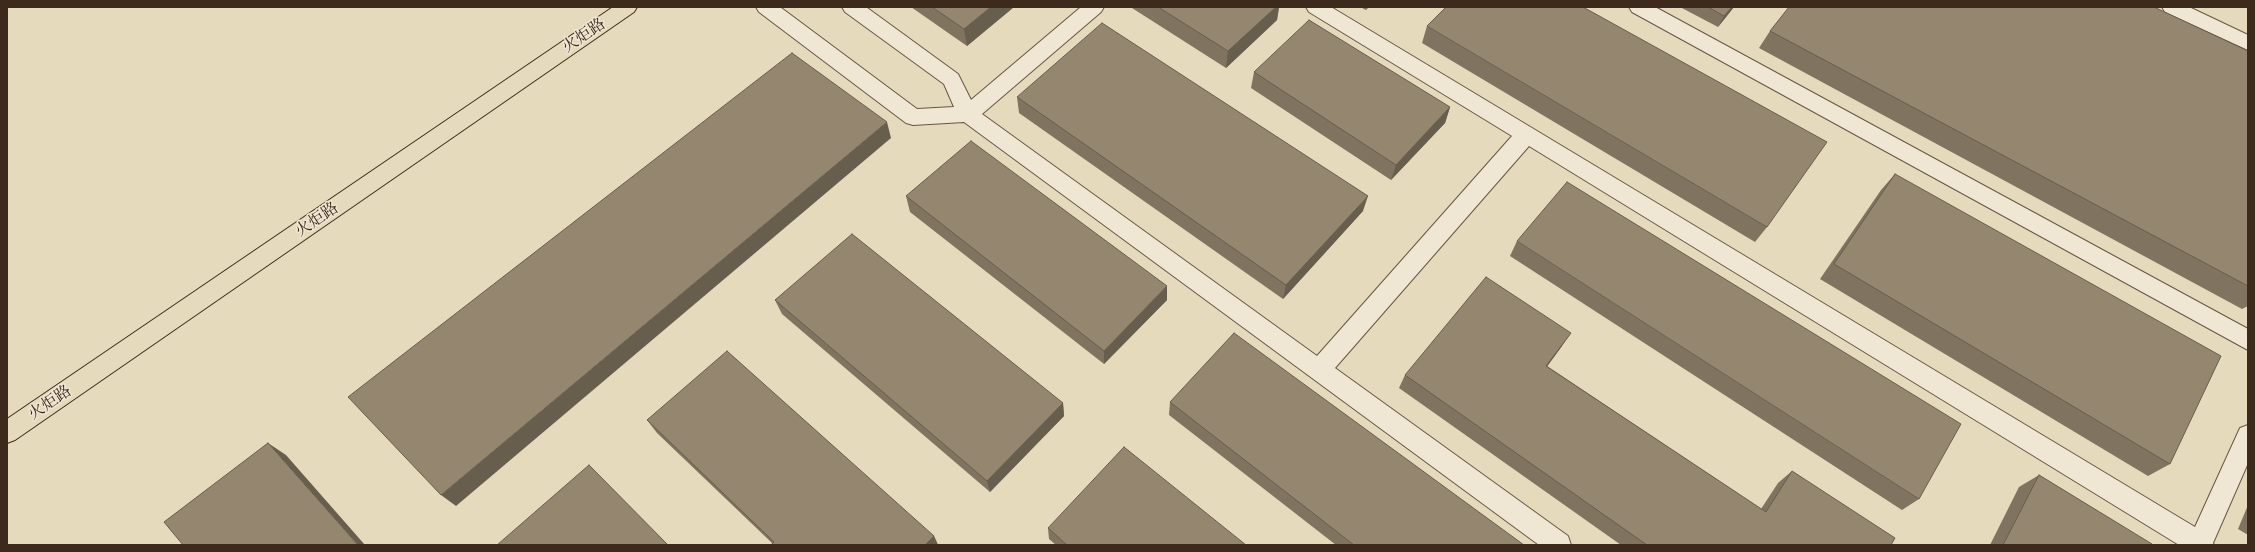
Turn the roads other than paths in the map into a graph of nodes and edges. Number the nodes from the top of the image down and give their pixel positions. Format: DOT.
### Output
graph roads {
  1 [pos="627,7"];
  2 [pos="766,7"];
  3 [pos="852,7"];
  4 [pos="1094,7"];
  5 [pos="1316,7"];
  6 [pos="1638,7"];
  7 [pos="2172,7"];
  8 [pos="2248,43"];
  9 [pos="968,114"];
  10 [pos="1527,134"];
  11 [pos="2248,340"];
  12 [pos="1319,370"];
  13 [pos="7,432"];
  14 [pos="2248,436"];
  15 [pos="1559,545"];
  16 [pos="2201,545"];
  1 -- 13 [label="main road, 火炬路"];
  2 -- 9 [label="lane"];
  3 -- 9 [label="lane"];
  4 -- 9 [label="lane"];
  5 -- 10 [label="lane"];
  6 -- 11 [label="lane"];
  7 -- 8 [label="lane"];
  9 -- 12 [label="lane"];
  10 -- 12 [label="lane"];
  10 -- 16 [label="lane"];
  12 -- 15 [label="lane"];
  14 -- 16 [label="lane"];
}
